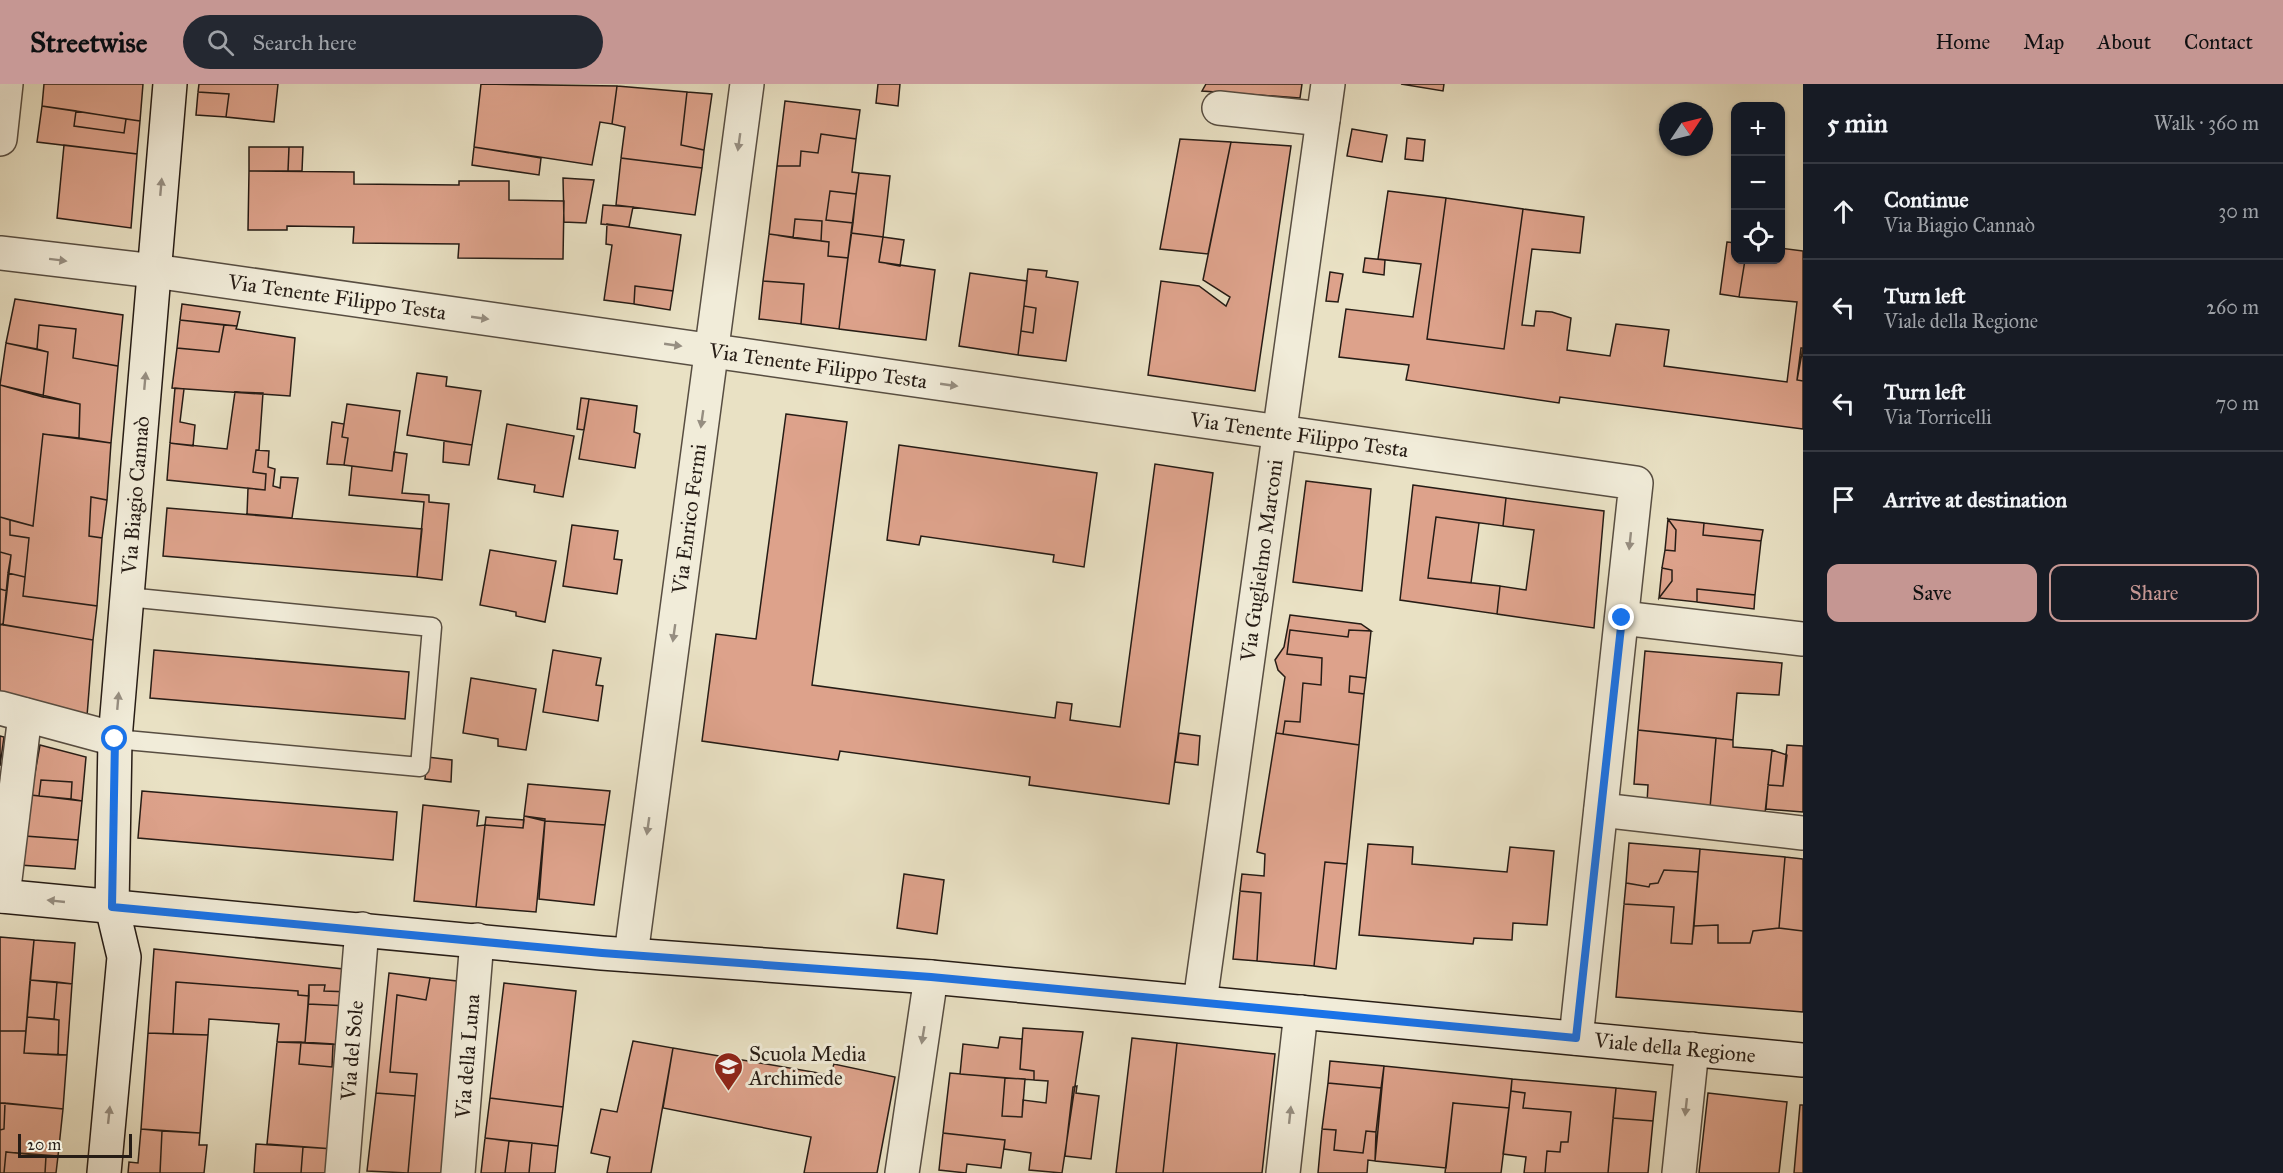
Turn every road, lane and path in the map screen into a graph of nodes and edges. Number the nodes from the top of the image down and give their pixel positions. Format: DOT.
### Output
graph roads {
  1 [pos="6,84"];
  2 [pos="170,84"];
  3 [pos="747,84"];
  4 [pos="1328,84"];
  5 [pos="1219,108"];
  6 [pos="1323,119"];
  7 [pos="0,139"];
  8 [pos="0,253"];
  9 [pos="154,271"];
  10 [pos="711,351"];
  11 [pos="1279,432"];
  12 [pos="127,597"];
  13 [pos="1622,618"];
  14 [pos="1803,639"];
  15 [pos="13,711"];
  16 [pos="115,739"];
  17 [pos="1601,810"];
  18 [pos="1803,832"];
  19 [pos="2,896"];
  20 [pos="112,907"];
  21 [pos="362,929"];
  22 [pos="477,940"];
  23 [pos="631,955"];
  24 [pos="931,977"];
  25 [pos="1200,1002"];
  26 [pos="1301,1012"];
  27 [pos="1576,1038"];
  28 [pos="1692,1049"];
  29 [pos="1803,1060"];
  30 [pos="104,1173"];
  31 [pos="342,1173"];
  32 [pos="458,1173"];
  33 [pos="902,1173"];
  34 [pos="1283,1173"];
  35 [pos="1680,1173"];
  1 -- 7 [label="street"];
  9 -- 2 [label="street, Via Biagio Cannaò, one-way"];
  3 -- 10 [label="street, Via Enrico Fermi, one-way"];
  4 -- 6 [label="street, Via Guglielmo Marconi"];
  5 -- 6 [label="street"];
  6 -- 11 [label="street, Via Guglielmo Marconi"];
  8 -- 9 [label="street, Via Tenente Filippo Testa, one-way"];
  9 -- 10 [label="street, Via Tenente Filippo Testa, one-way"];
  12 -- 9 [label="street, Via Biagio Cannaò, one-way"];
  10 -- 11 [label="street, Via Tenente Filippo Testa, one-way"];
  10 -- 23 [label="street, Via Enrico Fermi, one-way"];
  11 -- 13 [label="street, Via Tenente Filippo Testa, one-way"];
  11 -- 25 [label="street, Via Guglielmo Marconi"];
  16 -- 12 [label="street, Via Biagio Cannaò, one-way"];
  12 -- 16 [label="lane"];
  13 -- 14 [label="street"];
  13 -- 17 [label="street"];
  15 -- 16 [label="street"];
  15 -- 19 [label="street"];
  16 -- 20 [label="street, Via Biagio Cannaò"];
  17 -- 18 [label="street"];
  17 -- 27 [label="street"];
  20 -- 19 [label="street, Viale della Regione, one-way"];
  20 -- 21 [label="street, Viale della Regione"];
  30 -- 20 [label="street, Via Biagio Cannaò, one-way"];
  21 -- 22 [label="street, Viale della Regione"];
  21 -- 31 [label="street, Via del Sole"];
  22 -- 23 [label="street, Viale della Regione"];
  22 -- 32 [label="street, Via della Luna"];
  23 -- 24 [label="street, Viale della Regione"];
  24 -- 25 [label="street, Viale della Regione"];
  24 -- 33 [label="street, one-way"];
  25 -- 26 [label="street, Viale della Regione"];
  26 -- 27 [label="street, Viale della Regione"];
  34 -- 26 [label="street, one-way"];
  27 -- 28 [label="street, Viale della Regione"];
  28 -- 29 [label="street, Viale della Regione"];
  28 -- 35 [label="street, one-way"];
}
